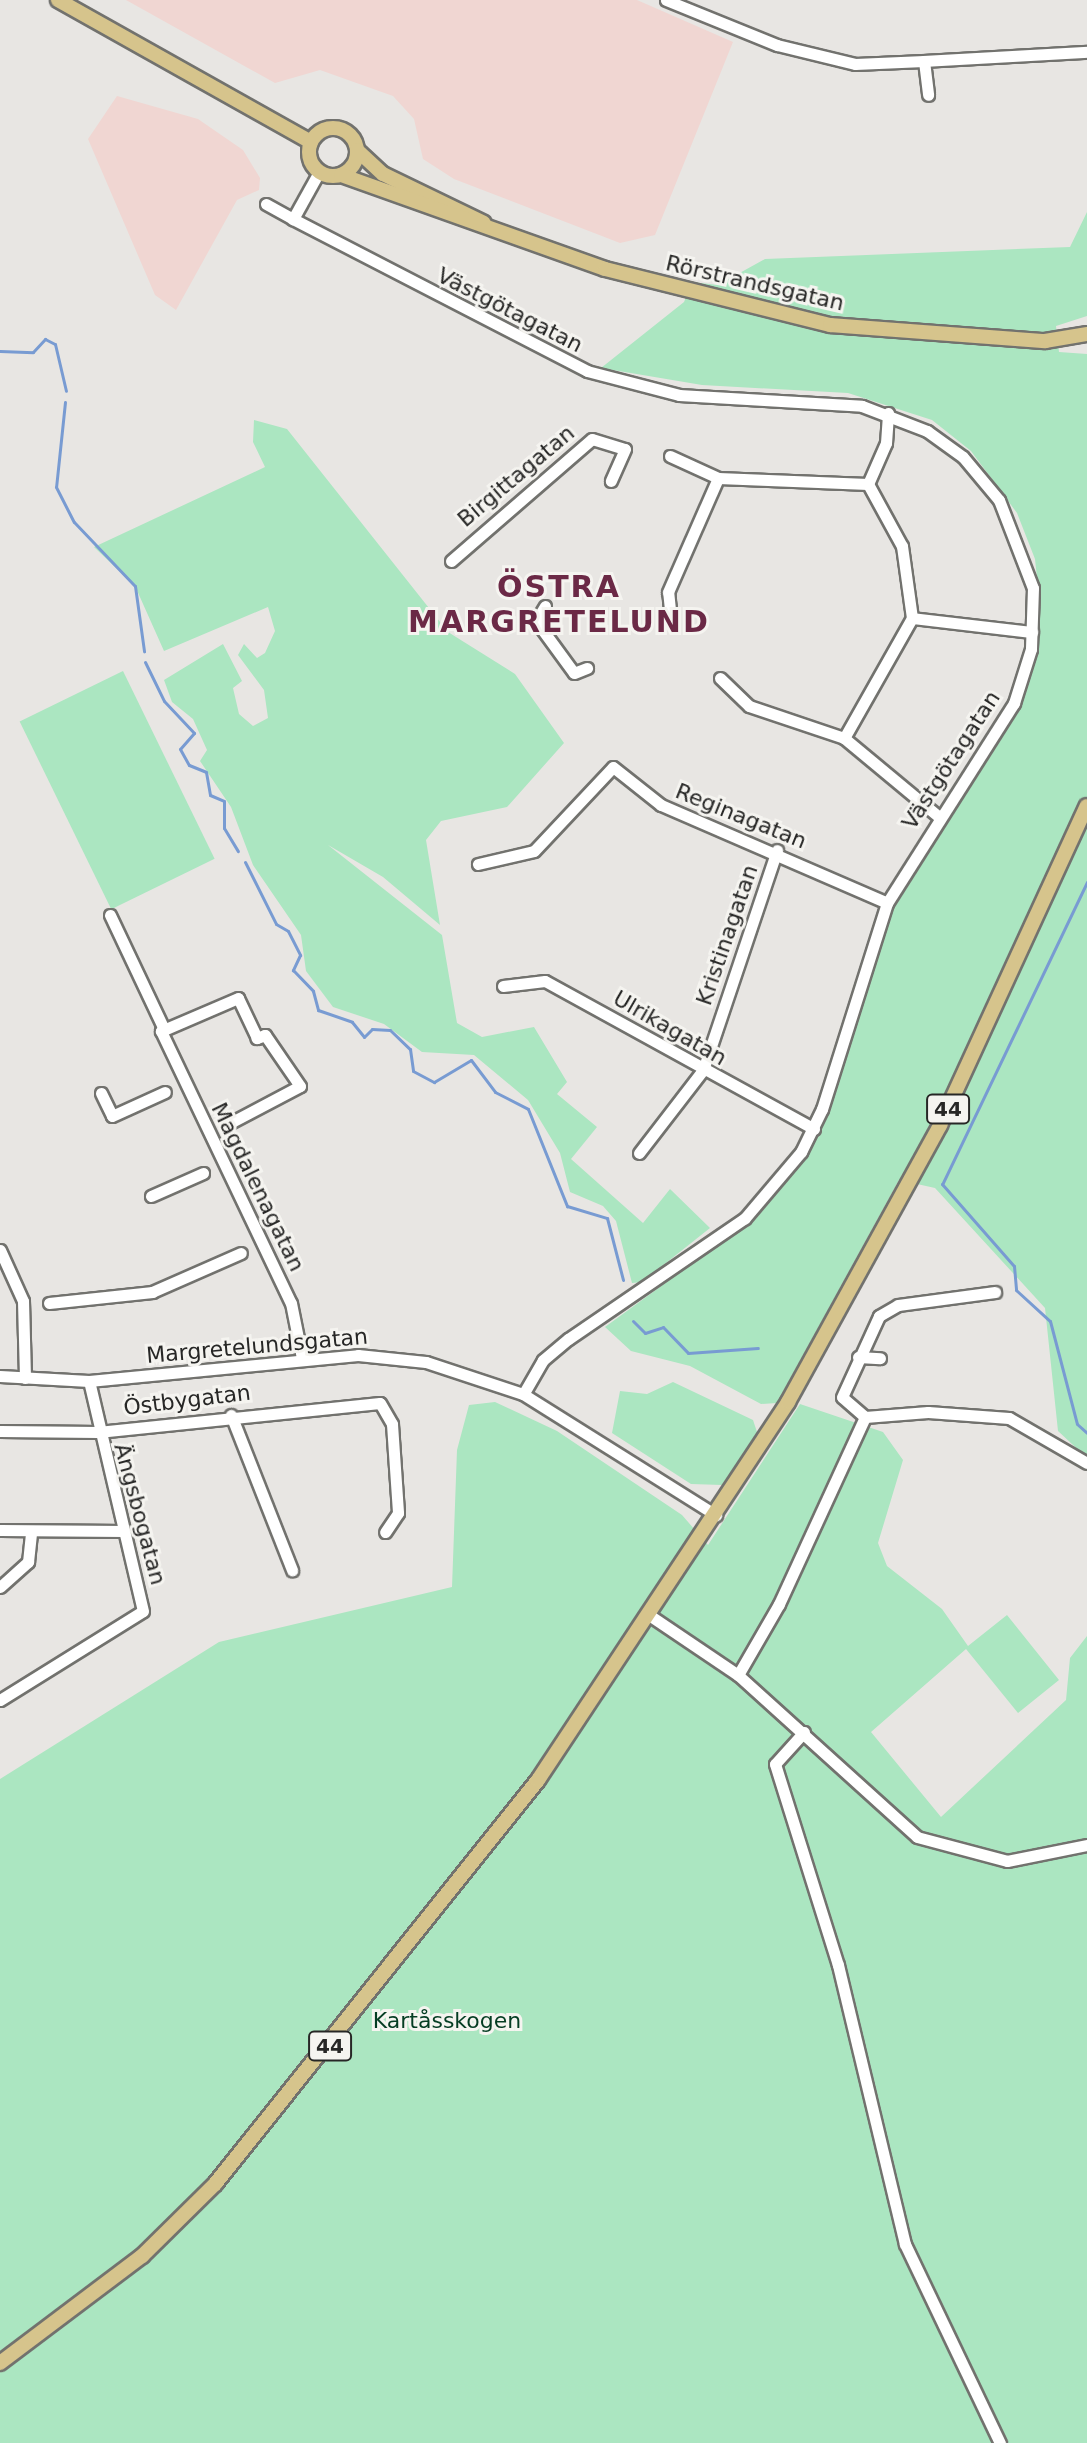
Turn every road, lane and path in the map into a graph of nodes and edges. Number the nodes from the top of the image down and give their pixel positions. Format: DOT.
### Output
graph roads {
  1 [pos="58,0"];
  2 [pos="666,0"];
  3 [pos="1087,52"];
  4 [pos="924,61"];
  5 [pos="928,95"];
  6 [pos="311,142"];
  7 [pos="357,150"];
  8 [pos="319,172"];
  9 [pos="341,175"];
  10 [pos="266,204"];
  11 [pos="293,219"];
  12 [pos="495,230"];
  13 [pos="1087,334"];
  14 [pos="1061,340"];
  15 [pos="1087,345"];
  16 [pos="888,413"];
  17 [pos="670,456"];
  18 [pos="718,478"];
  19 [pos="611,481"];
  20 [pos="868,484"];
  21 [pos="451,561"];
  22 [pos="545,606"];
  23 [pos="912,618"];
  24 [pos="671,619"];
  25 [pos="1032,632"];
  26 [pos="587,668"];
  27 [pos="720,678"];
  28 [pos="844,738"];
  29 [pos="1087,806"];
  30 [pos="939,817"];
  31 [pos="777,850"];
  32 [pos="478,864"];
  33 [pos="887,903"];
  34 [pos="110,915"];
  35 [pos="503,986"];
  36 [pos="164,1034"];
  37 [pos="703,1070"];
  38 [pos="165,1092"];
  39 [pos="101,1093"];
  40 [pos="230,1123"];
  41 [pos="814,1129"];
  42 [pos="639,1153"];
  43 [pos="203,1173"];
  44 [pos="151,1196"];
  45 [pos="0,1250"];
  46 [pos="241,1253"];
  47 [pos="995,1292"];
  48 [pos="49,1303"];
  49 [pos="858,1357"];
  50 [pos="302,1358"];
  51 [pos="880,1358"];
  52 [pos="0,1376"];
  53 [pos="25,1378"];
  54 [pos="89,1381"];
  55 [pos="523,1394"];
  56 [pos="231,1415"];
  57 [pos="865,1417"];
  58 [pos="0,1431"];
  59 [pos="98,1432"];
  60 [pos="1087,1463"];
  61 [pos="716,1515"];
  62 [pos="0,1530"];
  63 [pos="124,1531"];
  64 [pos="385,1532"];
  65 [pos="31,1533"];
  66 [pos="292,1570"];
  67 [pos="0,1587"];
  68 [pos="649,1615"];
  69 [pos="738,1675"];
  70 [pos="0,1700"];
  71 [pos="804,1732"];
  72 [pos="1087,1845"];
  73 [pos="0,2363"];
  74 [pos="1000,2443"];
  1 -- 6 [label="main road"];
  2 -- 4 [label="street"];
  3 -- 4 [label="street"];
  4 -- 5 [label="street"];
  6 -- 7 [label="main road, Rörstrandsgatan"];
  6 -- 8 [label="main road"];
  7 -- 9 [label="main road"];
  7 -- 12 [label="main road, Rörstrandsgatan"];
  8 -- 9 [label="main road, Rörstrandsgatan"];
  8 -- 11 [label="street"];
  9 -- 12 [label="main road, Rörstrandsgatan"];
  10 -- 11 [label="street, Västgötagatan"];
  11 -- 16 [label="street, Västgötagatan"];
  12 -- 14 [label="main road, Rörstrandsgatan"];
  13 -- 14 [label="main road, Rörstrandsgatan"];
  14 -- 15 [label="main road, Rörstrandsgatan"];
  16 -- 20 [label="street"];
  16 -- 25 [label="street, Västgötagatan"];
  17 -- 18 [label="street"];
  18 -- 20 [label="street"];
  18 -- 24 [label="street"];
  19 -- 21 [label="street, Birgittagatan"];
  20 -- 23 [label="street"];
  22 -- 26 [label="street"];
  23 -- 25 [label="street"];
  23 -- 28 [label="street"];
  25 -- 30 [label="street, Västgötagatan"];
  27 -- 28 [label="street"];
  28 -- 30 [label="street"];
  29 -- 61 [label="main road, 44"];
  30 -- 33 [label="street, Västgötagatan"];
  31 -- 32 [label="street, Reginagatan"];
  31 -- 33 [label="street, Reginagatan"];
  31 -- 37 [label="street, Kristinagatan"];
  33 -- 41 [label="street, Västgötagatan"];
  34 -- 36 [label="street, Magdalenagatan"];
  35 -- 37 [label="street, Ulrikagatan"];
  36 -- 40 [label="street"];
  36 -- 50 [label="street, Magdalenagatan"];
  37 -- 41 [label="street, Ulrikagatan"];
  37 -- 42 [label="street, Kristinagatan"];
  38 -- 39 [label="street"];
  41 -- 55 [label="street, Västgötagatan"];
  43 -- 44 [label="street"];
  45 -- 53 [label="street"];
  46 -- 48 [label="street"];
  47 -- 49 [label="street"];
  49 -- 51 [label="street"];
  49 -- 57 [label="street"];
  50 -- 54 [label="street, Margretelundsgatan"];
  50 -- 55 [label="street, Margretelundsgatan"];
  52 -- 53 [label="street, Margretelundsgatan"];
  53 -- 54 [label="street, Margretelundsgatan"];
  54 -- 59 [label="street, Ängsbogatan"];
  55 -- 61 [label="street, Margretelundsgatan"];
  56 -- 59 [label="street, Östbygatan"];
  56 -- 64 [label="street, Östbygatan"];
  56 -- 66 [label="street"];
  57 -- 60 [label="street"];
  57 -- 69 [label="street"];
  58 -- 59 [label="street, Östbygatan"];
  59 -- 63 [label="street, Ängsbogatan"];
  61 -- 68 [label="main road, 44"];
  62 -- 65 [label="street"];
  63 -- 65 [label="street"];
  63 -- 70 [label="street, Ängsbogatan"];
  65 -- 67 [label="street"];
  68 -- 69 [label="street"];
  68 -- 73 [label="main road, 44"];
  69 -- 71 [label="street"];
  71 -- 72 [label="street"];
  71 -- 74 [label="street"];
}
